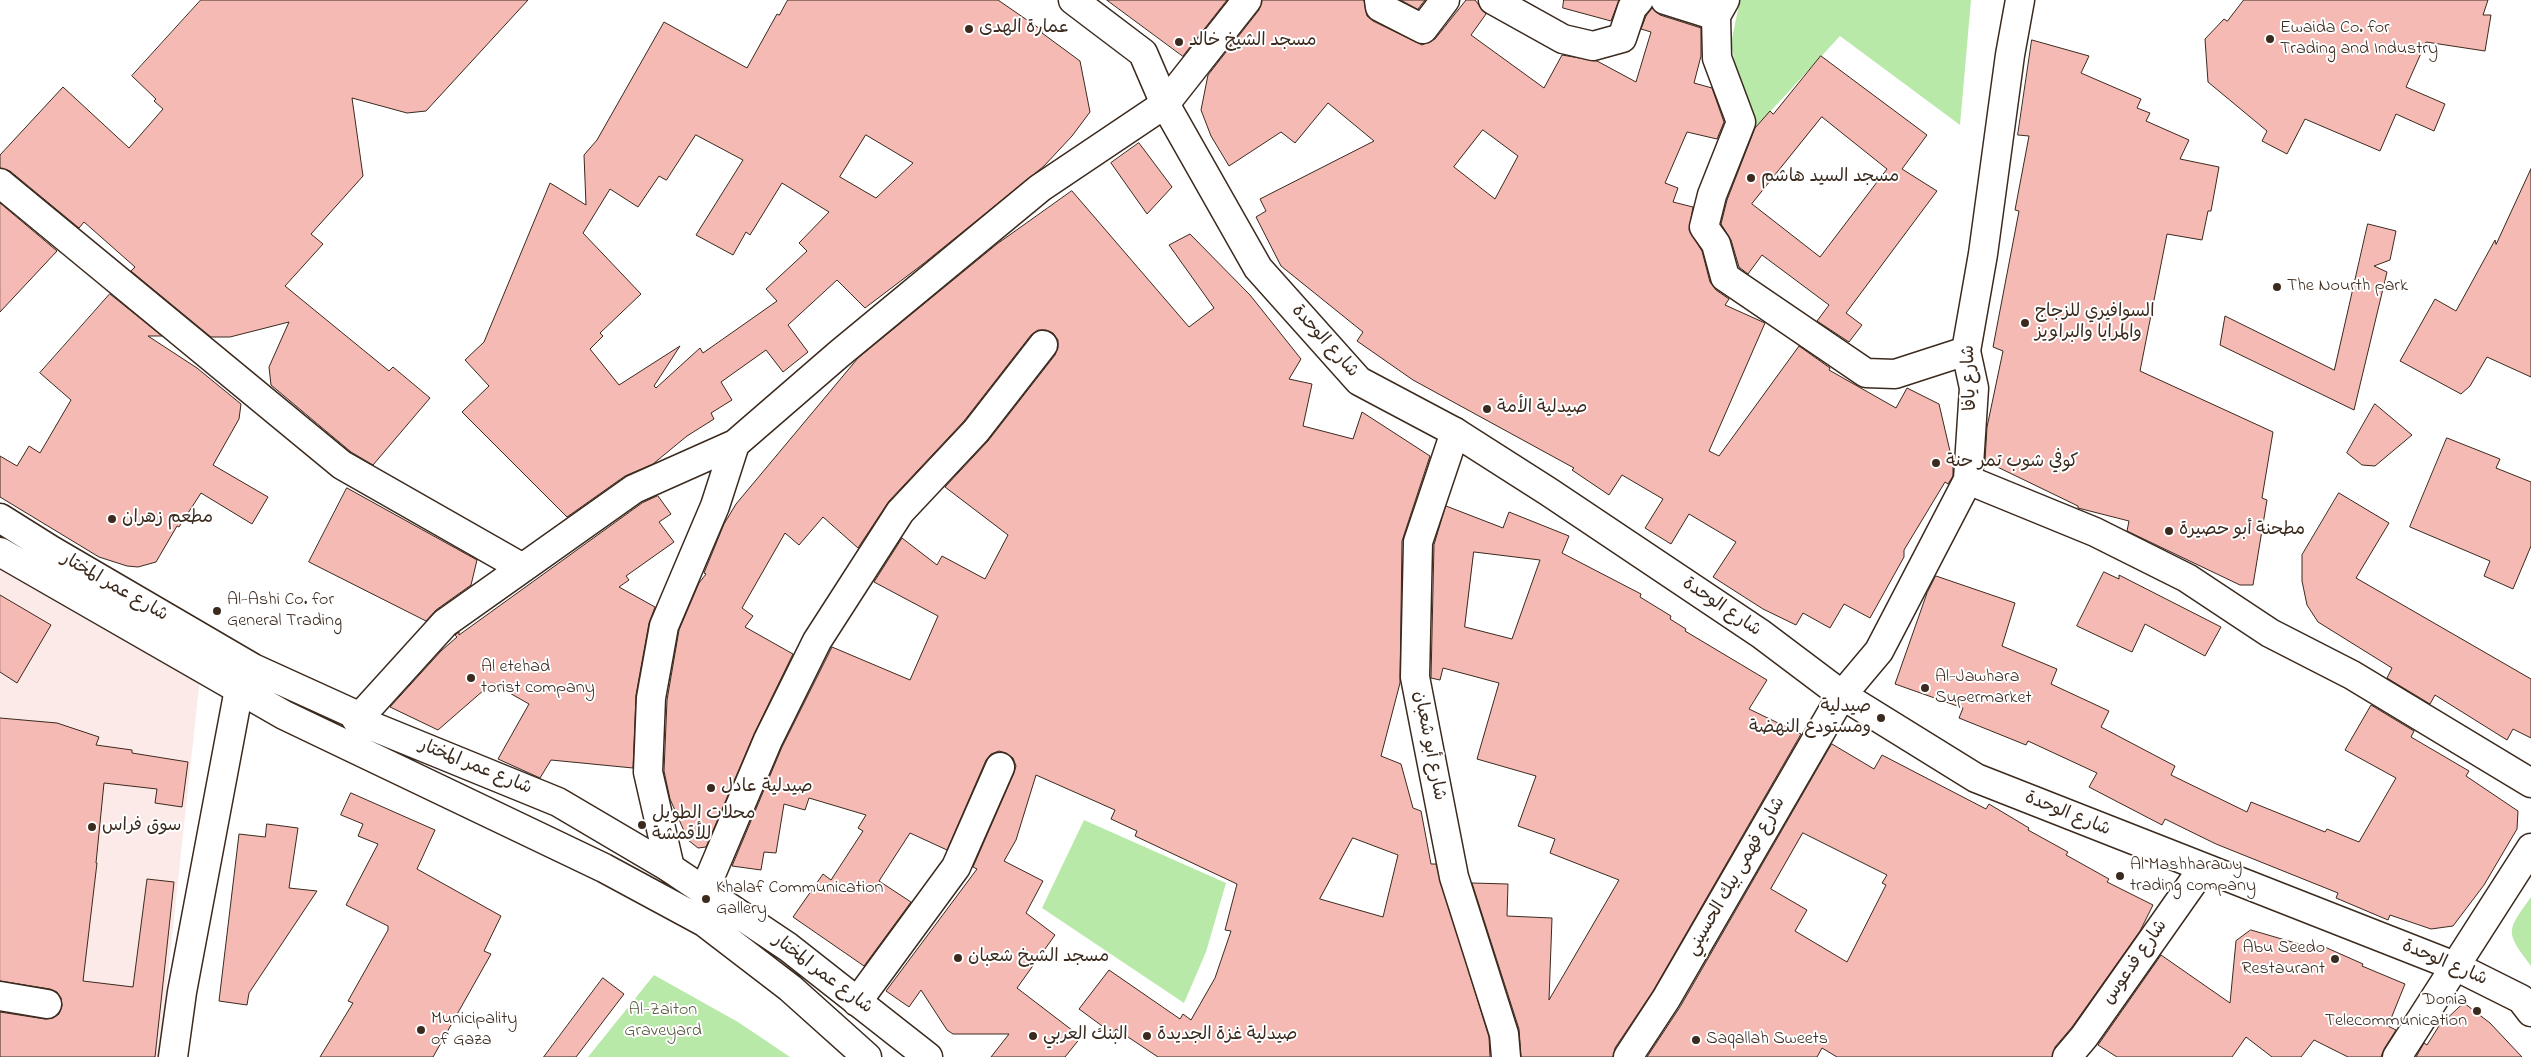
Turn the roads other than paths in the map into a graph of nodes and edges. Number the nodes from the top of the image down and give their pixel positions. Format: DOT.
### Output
graph roads {
  1 [pos="1073,0"];
  2 [pos="1247,0"];
  3 [pos="1379,0"];
  4 [pos="1445,0"];
  5 [pos="1493,0"];
  6 [pos="1639,0"];
  7 [pos="1665,0"];
  8 [pos="2020,0"];
  9 [pos="1720,8"];
  10 [pos="1165,104"];
  11 [pos="0,183"];
  12 [pos="1043,345"];
  13 [pos="1966,352"];
  14 [pos="1455,432"];
  15 [pos="735,444"];
  16 [pos="1968,480"];
  17 [pos="0,518"];
  18 [pos="0,552"];
  19 [pos="522,566"];
  20 [pos="239,689"];
  21 [pos="1842,695"];
  22 [pos="358,720"];
  23 [pos="1000,767"];
  24 [pos="2531,783"];
  25 [pos="2531,848"];
  26 [pos="670,868"];
  27 [pos="2203,868"];
  28 [pos="704,891"];
  29 [pos="2456,967"];
  30 [pos="0,996"];
  31 [pos="857,1002"];
  32 [pos="47,1004"];
  33 [pos="2531,1012"];
  34 [pos="174,1057"];
  35 [pos="867,1057"];
  36 [pos="928,1057"];
  37 [pos="1506,1057"];
  38 [pos="1628,1057"];
  39 [pos="2067,1057"];
  40 [pos="2397,1057"];
  1 -- 10 [label="street, شارع الوحدة"];
  2 -- 10 [label="street"];
  3 -- 4 [label="street"];
  5 -- 6 [label="street"];
  7 -- 9 [label="street"];
  8 -- 13 [label="street, شارع يافا"];
  9 -- 13 [label="street"];
  10 -- 14 [label="street, شارع الوحدة"];
  10 -- 15 [label="street"];
  11 -- 19 [label="street"];
  12 -- 28 [label="street"];
  13 -- 16 [label="street, شارع يافا"];
  14 -- 21 [label="street, شارع الوحدة"];
  14 -- 37 [label="street, شارع أبو شعبان"];
  15 -- 19 [label="street"];
  15 -- 26 [label="street"];
  16 -- 21 [label="street, شارع يافا"];
  16 -- 24 [label="street"];
  17 -- 22 [label="street, شارع عمر المختار"];
  18 -- 20 [label="street, شارع عمر المختار"];
  19 -- 22 [label="street"];
  20 -- 34 [label="street"];
  20 -- 35 [label="street, شارع عمر المختار"];
  21 -- 27 [label="street, شارع الوحدة"];
  21 -- 38 [label="street, شارع فهمى بيك الحسيني"];
  22 -- 26 [label="street, شارع عمر المختار"];
  23 -- 31 [label="street"];
  25 -- 29 [label="street"];
  26 -- 28 [label="street, شارع عمر المختار"];
  27 -- 29 [label="street, شارع الوحدة"];
  27 -- 39 [label="street, شارع فدعوس"];
  28 -- 31 [label="street, شارع عمر المختار"];
  29 -- 33 [label="street, شارع الوحدة"];
  29 -- 40 [label="street"];
  30 -- 32 [label="street"];
  31 -- 36 [label="street, شارع عمر المختار"];
}
